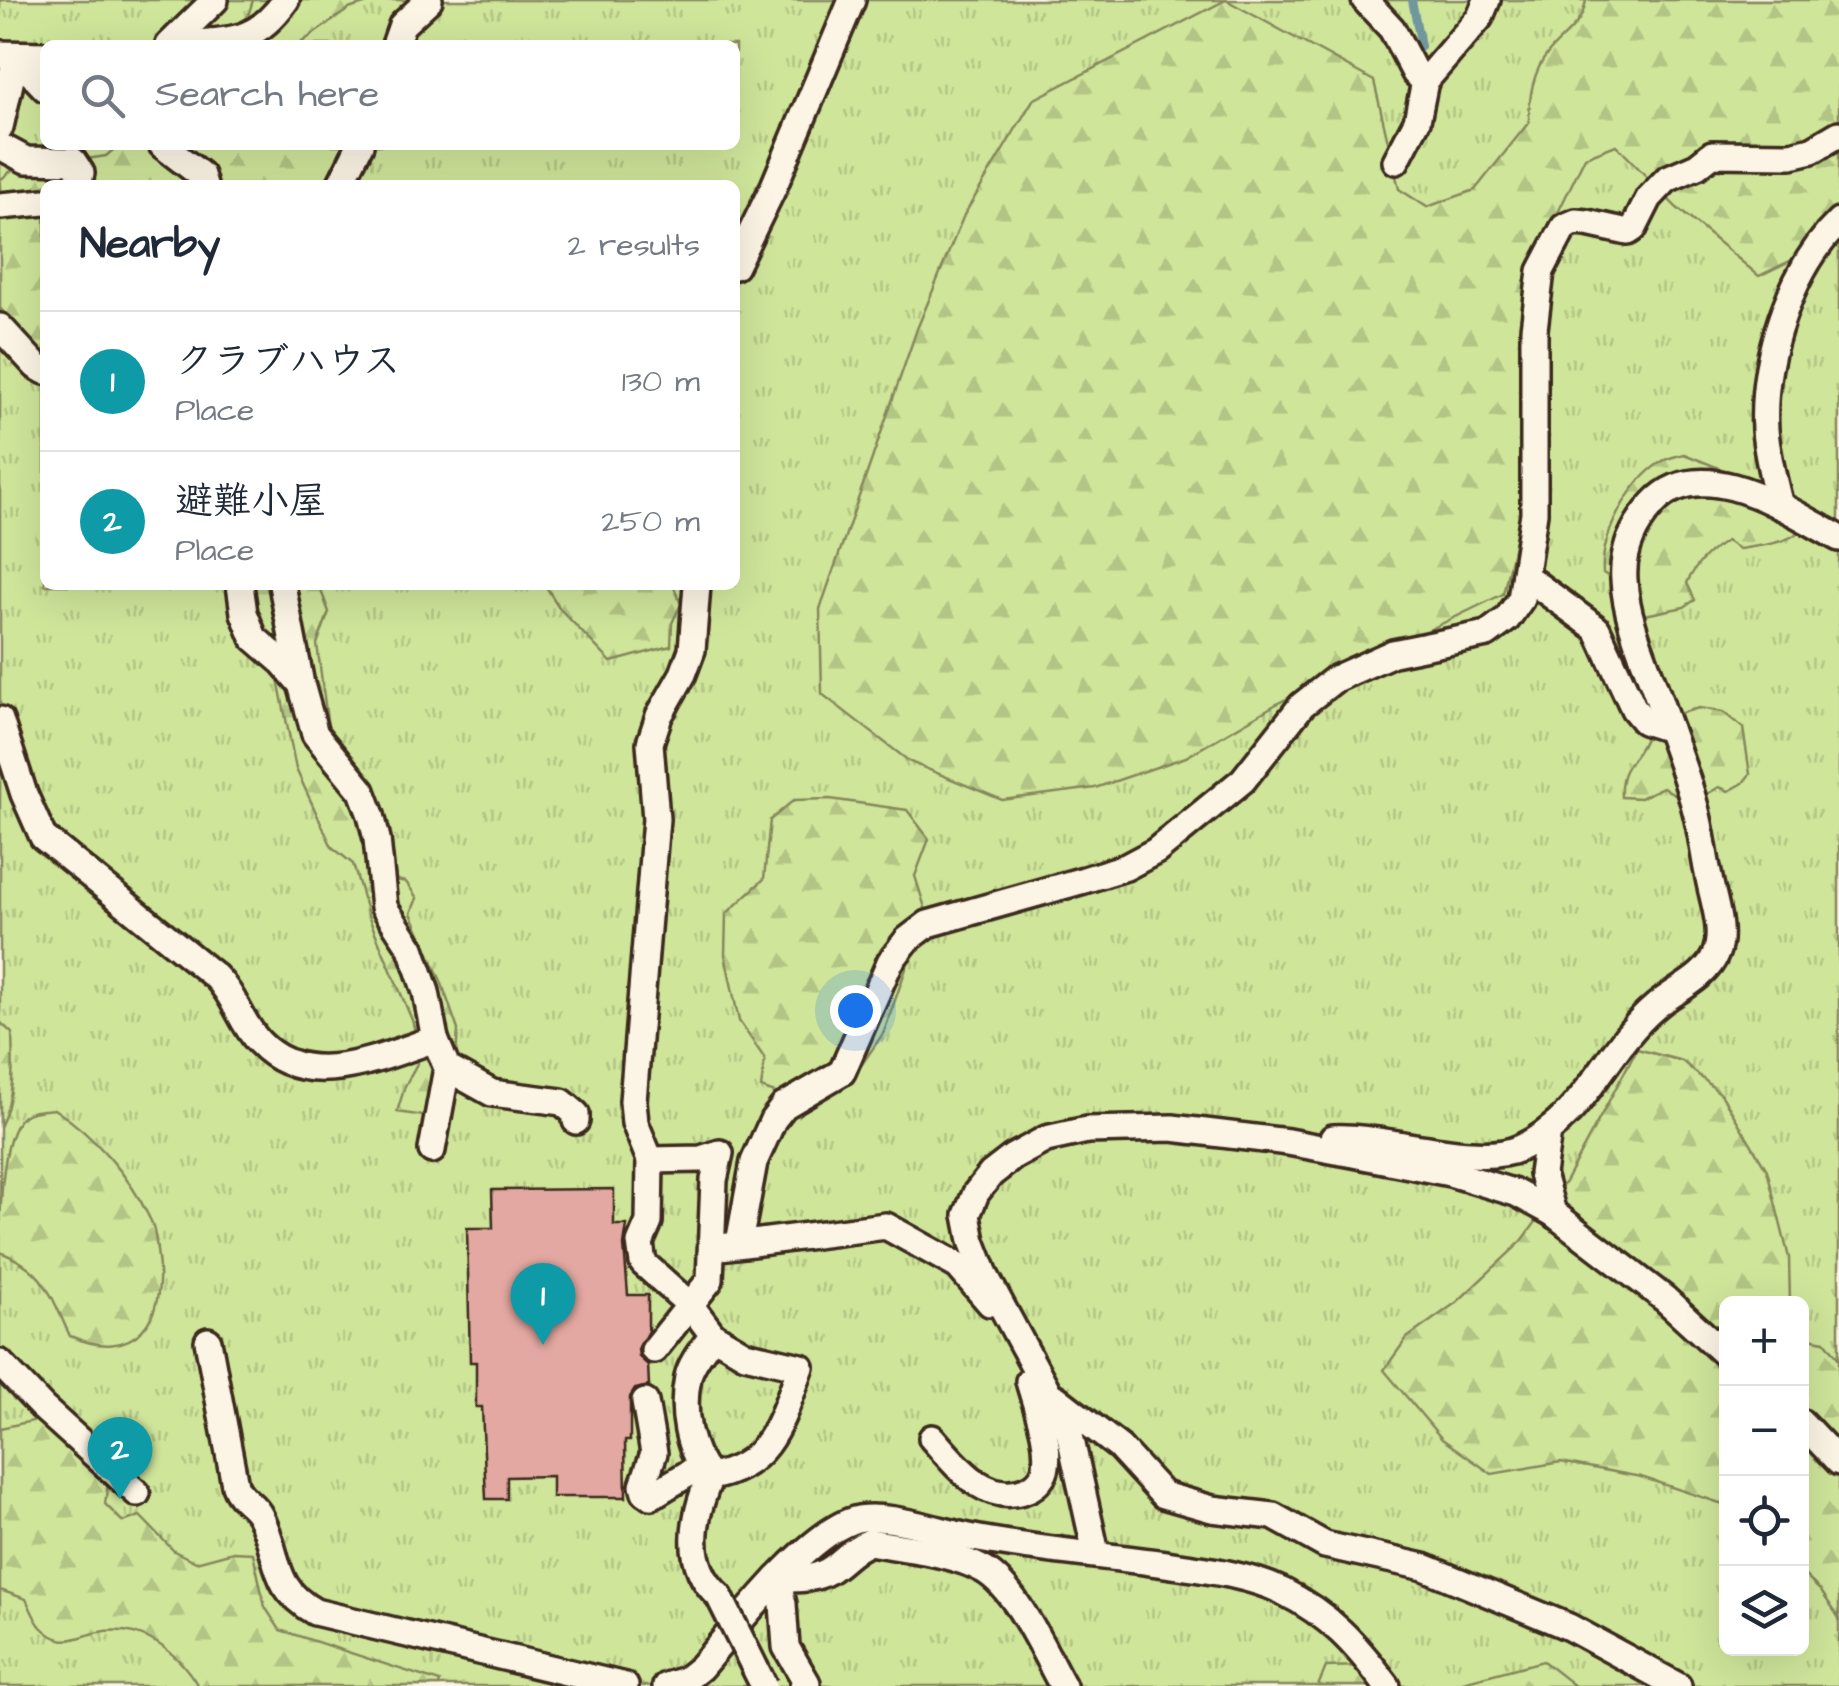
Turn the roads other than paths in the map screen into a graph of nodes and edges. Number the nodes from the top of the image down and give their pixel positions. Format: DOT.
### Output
graph roads {
  1 [pos="215,0"];
  2 [pos="286,0"];
  3 [pos="430,0"];
  4 [pos="852,0"];
  5 [pos="1365,0"];
  6 [pos="1487,0"];
  7 [pos="174,40"];
  8 [pos="218,40"];
  9 [pos="397,40"];
  10 [pos="40,54"];
  11 [pos="8,55"];
  12 [pos="1425,81"];
  13 [pos="40,84"];
  14 [pos="0,126"];
  15 [pos="1839,134"];
  16 [pos="0,146"];
  17 [pos="168,150"];
  18 [pos="357,150"];
  19 [pos="1396,161"];
  20 [pos="79,180"];
  21 [pos="202,180"];
  22 [pos="341,180"];
  23 [pos="40,202"];
  24 [pos="0,206"];
  25 [pos="1839,222"];
  26 [pos="740,256"];
  27 [pos="0,327"];
  28 [pos="40,368"];
  29 [pos="1780,506"];
  30 [pos="1839,538"];
  31 [pos="1525,576"];
  32 [pos="241,590"];
  33 [pos="283,590"];
  34 [pos="697,590"];
  35 [pos="302,684"];
  36 [pos="0,720"];
  37 [pos="1669,729"];
  38 [pos="435,1039"];
  39 [pos="447,1068"];
  40 [pos="576,1121"];
  41 [pos="1548,1131"];
  42 [pos="1288,1142"];
  43 [pos="432,1150"];
  44 [pos="650,1160"];
  45 [pos="1553,1213"];
  46 [pos="726,1245"];
  47 [pos="690,1306"];
  48 [pos="1016,1334"];
  49 [pos="713,1335"];
  50 [pos="208,1341"];
  51 [pos="1719,1348"];
  52 [pos="654,1350"];
  53 [pos="0,1363"];
  54 [pos="1045,1390"];
  55 [pos="645,1402"];
  56 [pos="1809,1430"];
  57 [pos="932,1438"];
  58 [pos="1839,1462"];
  59 [pos="705,1472"];
  60 [pos="137,1492"];
  61 [pos="1096,1553"];
  62 [pos="777,1580"];
  63 [pos="625,1686"];
  64 [pos="666,1686"];
  65 [pos="765,1686"];
  66 [pos="802,1686"];
  67 [pos="1064,1686"];
  68 [pos="1387,1686"];
  69 [pos="1678,1686"];
  1 -- 7 [label="street"];
  2 -- 8 [label="street"];
  3 -- 9 [label="street"];
  4 -- 26 [label="street"];
  5 -- 12 [label="street"];
  6 -- 12 [label="street"];
  10 -- 11 [label="street"];
  11 -- 13 [label="street"];
  11 -- 14 [label="street"];
  12 -- 19 [label="street"];
  15 -- 31 [label="street"];
  16 -- 20 [label="street"];
  17 -- 21 [label="street"];
  18 -- 22 [label="street"];
  23 -- 24 [label="street"];
  25 -- 29 [label="street"];
  27 -- 28 [label="street"];
  29 -- 30 [label="street"];
  29 -- 37 [label="street"];
  31 -- 37 [label="street"];
  31 -- 46 [label="street"];
  32 -- 35 [label="street"];
  33 -- 35 [label="street"];
  34 -- 44 [label="street"];
  35 -- 38 [label="street"];
  36 -- 38 [label="street"];
  37 -- 41 [label="street"];
  38 -- 39 [label="street"];
  39 -- 40 [label="street"];
  39 -- 43 [label="street"];
  41 -- 42 [label="street"];
  41 -- 45 [label="street"];
  42 -- 45 [label="street"];
  42 -- 48 [label="street"];
  44 -- 46 [label="street"];
  44 -- 47 [label="street"];
  45 -- 51 [label="street"];
  46 -- 47 [label="street"];
  46 -- 48 [label="street"];
  47 -- 49 [label="street"];
  47 -- 52 [label="street"];
  48 -- 54 [label="street"];
  48 -- 57 [label="street"];
  49 -- 59 [label="street"];
  49 -- 59 [label="street"];
  50 -- 63 [label="street"];
  53 -- 60 [label="street"];
  54 -- 61 [label="street"];
  54 -- 69 [label="street"];
  55 -- 59 [label="street"];
  56 -- 58 [label="street"];
  59 -- 65 [label="street, bridge"];
  61 -- 62 [label="street"];
  61 -- 68 [label="street"];
  62 -- 64 [label="street"];
  62 -- 66 [label="street"];
  62 -- 67 [label="street"];
}
